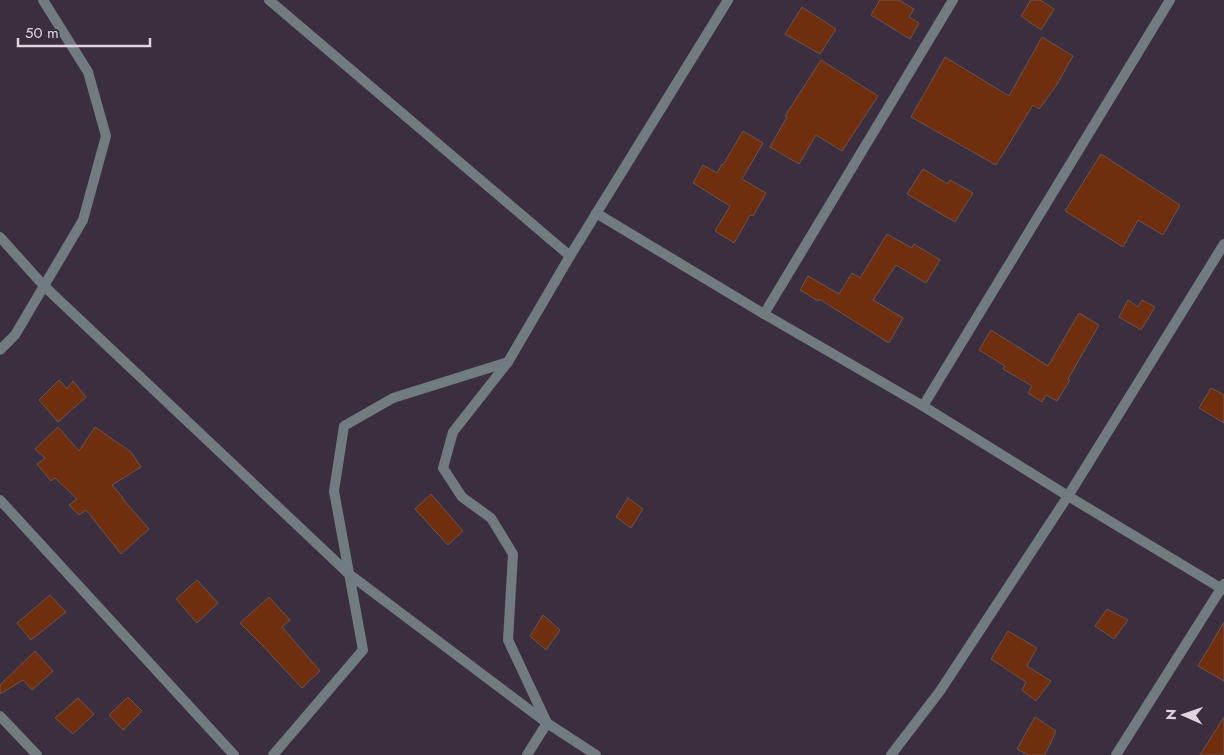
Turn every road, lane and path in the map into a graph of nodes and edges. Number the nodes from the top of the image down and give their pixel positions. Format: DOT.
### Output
graph roads {
  1 [pos="43,0"];
  2 [pos="269,0"];
  3 [pos="728,0"];
  4 [pos="953,0"];
  5 [pos="1170,0"];
  6 [pos="596,213"];
  7 [pos="0,237"];
  8 [pos="1224,244"];
  9 [pos="570,256"];
  10 [pos="44,286"];
  11 [pos="764,314"];
  12 [pos="0,350"];
  13 [pos="508,362"];
  14 [pos="923,406"];
  15 [pos="1068,496"];
  16 [pos="0,500"];
  17 [pos="349,574"];
  18 [pos="1223,587"];
  19 [pos="0,716"];
  20 [pos="547,723"];
  21 [pos="37,755"];
  22 [pos="234,755"];
  23 [pos="273,755"];
  24 [pos="527,755"];
  25 [pos="596,755"];
  26 [pos="891,755"];
  27 [pos="1116,755"];
  1 -- 10 [label="street"];
  2 -- 9 [label="street"];
  3 -- 6 [label="street"];
  4 -- 11 [label="street"];
  5 -- 14 [label="street"];
  6 -- 9 [label="street"];
  6 -- 11 [label="street"];
  7 -- 10 [label="street"];
  8 -- 15 [label="street"];
  9 -- 13 [label="street"];
  10 -- 12 [label="street"];
  10 -- 17 [label="street"];
  11 -- 14 [label="street"];
  13 -- 17 [label="street"];
  13 -- 20 [label="street"];
  14 -- 15 [label="street"];
  15 -- 18 [label="street"];
  15 -- 26 [label="street"];
  16 -- 22 [label="street"];
  17 -- 20 [label="street"];
  17 -- 23 [label="street"];
  18 -- 27 [label="street"];
  19 -- 21 [label="street"];
  20 -- 24 [label="street"];
  20 -- 25 [label="street"];
}
